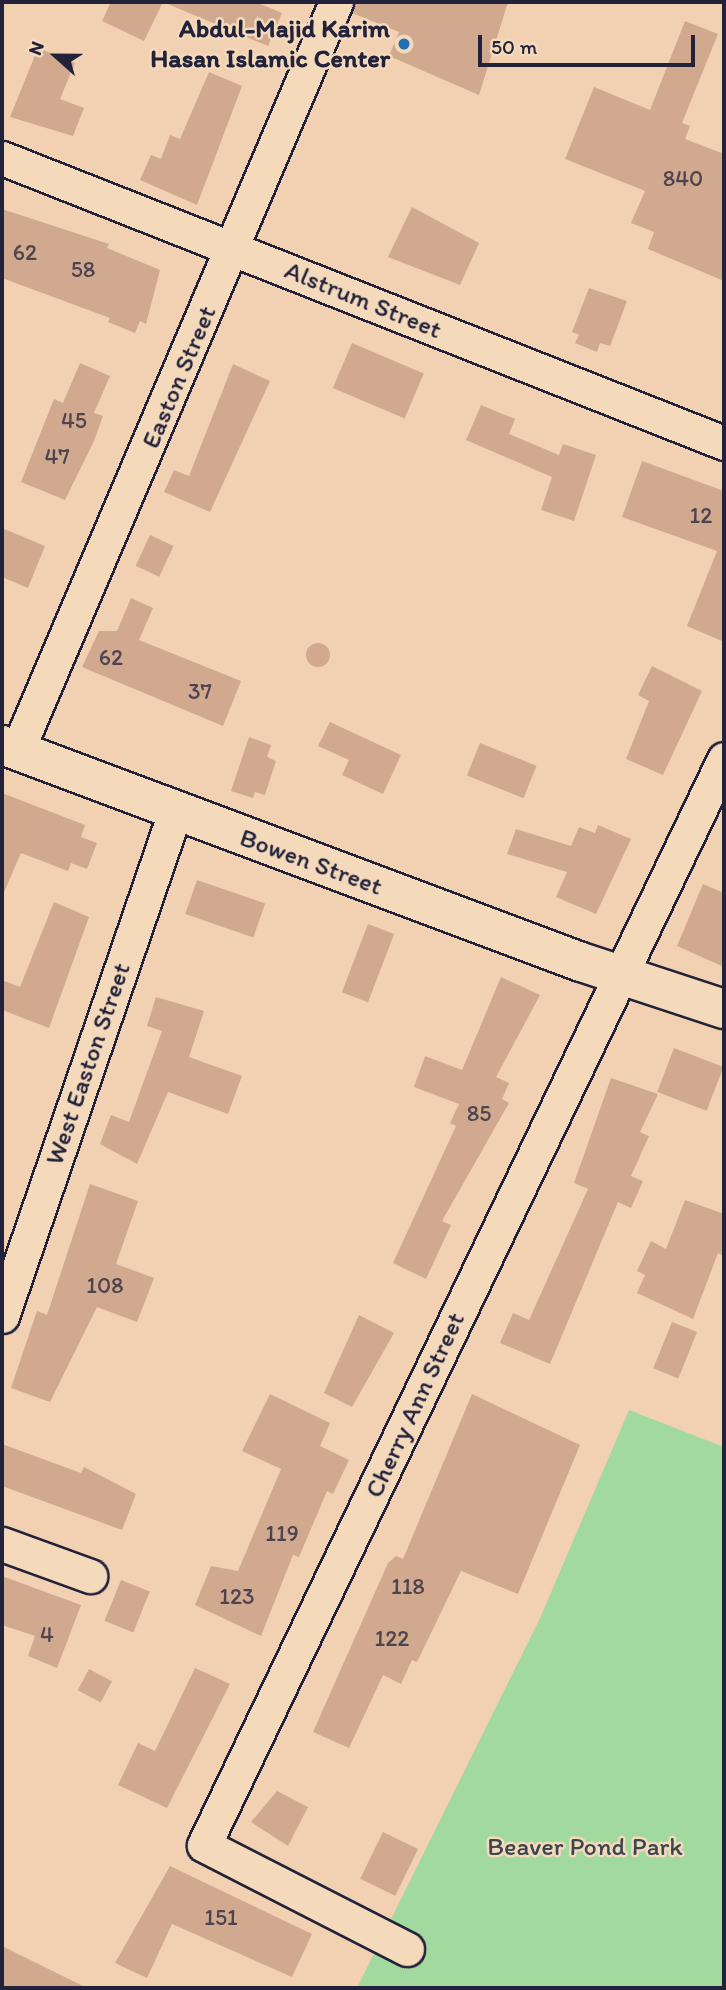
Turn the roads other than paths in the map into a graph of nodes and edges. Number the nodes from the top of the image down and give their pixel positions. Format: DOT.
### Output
graph roads {
  1 [pos="335,2"];
  2 [pos="2,158"];
  3 [pos="234,250"];
  4 [pos="724,443"];
  5 [pos="9,748"];
  6 [pos="724,759"];
  7 [pos="175,812"];
  8 [pos="622,973"];
  9 [pos="724,1009"];
  10 [pos="2,1316"];
  11 [pos="2,1544"];
  12 [pos="90,1576"];
  13 [pos="407,1949"];
  1 -- 3 [label="street, Easton Street"];
  2 -- 3 [label="street, Alstrum Street"];
  3 -- 4 [label="street, Alstrum Street"];
  3 -- 5 [label="street, Easton Street"];
  5 -- 7 [label="main road, Bowen Street"];
  6 -- 8 [label="street, Cherry Ann Street"];
  7 -- 8 [label="main road, Bowen Street"];
  7 -- 10 [label="street, West Easton Street"];
  8 -- 9 [label="main road, Bowen Street"];
  8 -- 13 [label="street, Cherry Ann Street"];
  11 -- 12 [label="street"];
}
